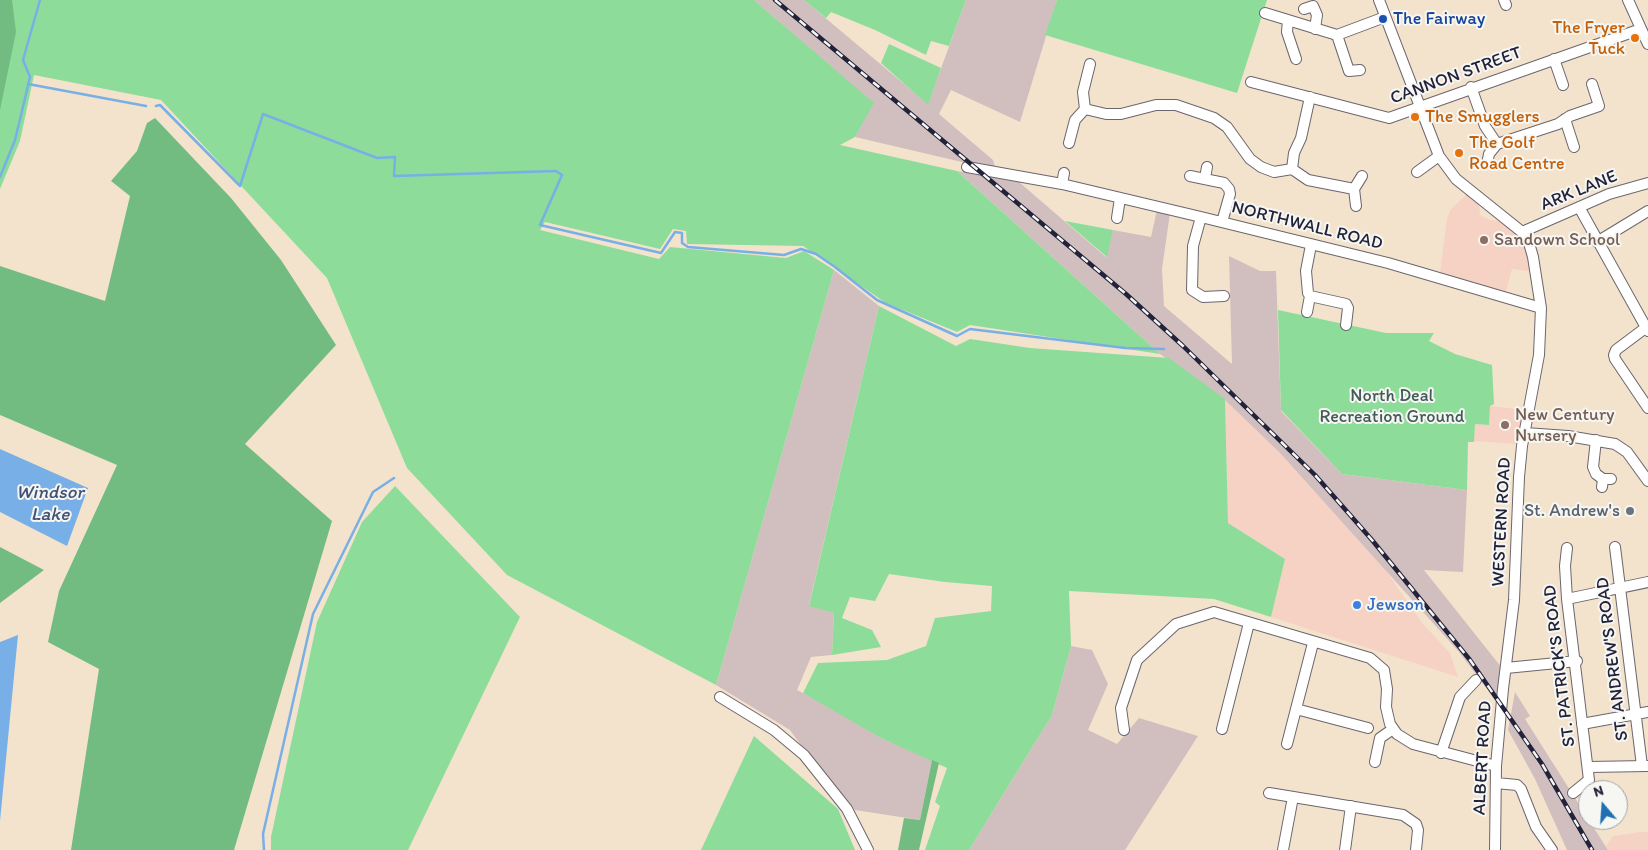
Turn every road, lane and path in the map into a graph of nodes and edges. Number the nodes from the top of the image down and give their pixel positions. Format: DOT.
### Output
graph roads {
  1 [pos="1379,0"];
  2 [pos="1628,0"];
  3 [pos="1304,10"];
  4 [pos="1265,13"];
  5 [pos="1385,17"];
  6 [pos="1288,20"];
  7 [pos="1315,29"];
  8 [pos="1641,29"];
  9 [pos="1337,35"];
  10 [pos="1648,44"];
  11 [pos="1296,59"];
  12 [pos="1554,59"];
  13 [pos="1085,70"];
  14 [pos="1360,70"];
  15 [pos="1251,82"];
  16 [pos="1592,84"];
  17 [pos="1563,85"];
  18 [pos="1471,87"];
  19 [pos="1310,97"];
  20 [pos="1419,106"];
  21 [pos="1084,109"];
  22 [pos="1565,119"];
  23 [pos="1073,137"];
  24 [pos="1497,144"];
  25 [pos="1574,147"];
  26 [pos="1439,156"];
  27 [pos="1488,159"];
  28 [pos="967,167"];
  29 [pos="1207,167"];
  30 [pos="1292,169"];
  31 [pos="1417,172"];
  32 [pos="1190,176"];
  33 [pos="1362,176"];
  34 [pos="1205,178"];
  35 [pos="1648,183"];
  36 [pos="1354,189"];
  37 [pos="1120,198"];
  38 [pos="1356,206"];
  39 [pos="1579,207"];
  40 [pos="1648,211"];
  41 [pos="1201,216"];
  42 [pos="1117,218"];
  43 [pos="1222,222"];
  44 [pos="1522,232"];
  45 [pos="1598,242"];
  46 [pos="1311,245"];
  47 [pos="1224,296"];
  48 [pos="1310,296"];
  49 [pos="1542,308"];
  50 [pos="1307,312"];
  51 [pos="1346,325"];
  52 [pos="1647,328"];
  53 [pos="1648,408"];
  54 [pos="1525,433"];
  55 [pos="1596,440"];
  56 [pos="1648,481"];
  57 [pos="1605,482"];
  58 [pos="1616,547"];
  59 [pos="1567,548"];
  60 [pos="1648,582"];
  61 [pos="1621,588"];
  62 [pos="1567,599"];
  63 [pos="1249,623"];
  64 [pos="1313,643"];
  65 [pos="1577,661"];
  66 [pos="1506,668"];
  67 [pos="1476,680"];
  68 [pos="720,697"];
  69 [pos="1296,709"];
  70 [pos="1648,712"];
  71 [pos="1636,714"];
  72 [pos="1582,724"];
  73 [pos="1368,728"];
  74 [pos="1222,729"];
  75 [pos="1393,729"];
  76 [pos="1124,730"];
  77 [pos="1287,744"];
  78 [pos="1441,753"];
  79 [pos="1375,762"];
  80 [pos="1496,766"];
  81 [pos="1645,766"];
  82 [pos="1589,767"];
  83 [pos="1496,783"];
  84 [pos="1269,793"];
  85 [pos="1573,793"];
  86 [pos="1293,797"];
  87 [pos="1351,806"];
  88 [pos="868,850"];
  89 [pos="1283,850"];
  90 [pos="1345,850"];
  91 [pos="1416,850"];
  92 [pos="1495,850"];
  93 [pos="1552,850"];
  1 -- 5 [label="street"];
  2 -- 8 [label="street"];
  3 -- 7 [label="street"];
  4 -- 6 [label="street"];
  5 -- 9 [label="street"];
  5 -- 20 [label="street"];
  6 -- 7 [label="street"];
  6 -- 11 [label="street"];
  7 -- 9 [label="street"];
  8 -- 10 [label="street"];
  8 -- 12 [label="street, CANNON STREET"];
  9 -- 14 [label="street"];
  12 -- 17 [label="street"];
  12 -- 18 [label="street, CANNON STREET"];
  13 -- 21 [label="street"];
  15 -- 19 [label="street, CANNON STREET"];
  16 -- 22 [label="street"];
  18 -- 20 [label="street, CANNON STREET"];
  18 -- 24 [label="street"];
  19 -- 20 [label="street, CANNON STREET"];
  19 -- 30 [label="street"];
  20 -- 26 [label="street"];
  21 -- 23 [label="street"];
  21 -- 30 [label="street"];
  22 -- 24 [label="street"];
  22 -- 25 [label="street"];
  24 -- 27 [label="street"];
  26 -- 31 [label="street"];
  26 -- 44 [label="street"];
  28 -- 37 [label="street, NORTHWALL ROAD"];
  29 -- 34 [label="street"];
  30 -- 36 [label="street"];
  32 -- 34 [label="street"];
  33 -- 36 [label="street"];
  34 -- 43 [label="street"];
  35 -- 39 [label="street, ARK LANE"];
  36 -- 38 [label="street"];
  37 -- 41 [label="street, NORTHWALL ROAD"];
  37 -- 42 [label="street"];
  39 -- 44 [label="street, ARK LANE"];
  39 -- 45 [label="street"];
  40 -- 45 [label="street"];
  41 -- 43 [label="street, NORTHWALL ROAD"];
  41 -- 47 [label="street"];
  43 -- 46 [label="street, NORTHWALL ROAD"];
  44 -- 49 [label="street, WESTERN ROAD"];
  45 -- 52 [label="street"];
  46 -- 48 [label="street"];
  46 -- 49 [label="street, NORTHWALL ROAD"];
  48 -- 50 [label="street"];
  48 -- 51 [label="street"];
  49 -- 54 [label="street, WESTERN ROAD"];
  52 -- 53 [label="street"];
  54 -- 55 [label="street"];
  54 -- 66 [label="street, WESTERN ROAD"];
  55 -- 56 [label="street"];
  55 -- 57 [label="street"];
  58 -- 61 [label="street, ST. ANDREW'S ROAD"];
  59 -- 62 [label="street, ST. PATRICK'S ROAD"];
  60 -- 61 [label="street"];
  61 -- 62 [label="street"];
  61 -- 71 [label="street, ST. ANDREW'S ROAD"];
  62 -- 65 [label="street, ST. PATRICK'S ROAD"];
  63 -- 64 [label="street"];
  63 -- 74 [label="street"];
  63 -- 76 [label="street"];
  64 -- 69 [label="street"];
  64 -- 75 [label="street"];
  65 -- 66 [label="street"];
  65 -- 72 [label="street, ST. PATRICK'S ROAD"];
  66 -- 80 [label="street, ALBERT ROAD"];
  67 -- 78 [label="street"];
  68 -- 88 [label="street"];
  69 -- 73 [label="street"];
  69 -- 77 [label="street"];
  70 -- 71 [label="street"];
  71 -- 72 [label="street"];
  71 -- 81 [label="street, ST. ANDREW'S ROAD"];
  72 -- 82 [label="street, ST. PATRICK'S ROAD"];
  75 -- 78 [label="street"];
  75 -- 79 [label="street"];
  78 -- 80 [label="street"];
  80 -- 83 [label="street, ALBERT ROAD"];
  81 -- 82 [label="street"];
  82 -- 85 [label="street, ST. PATRICK'S ROAD"];
  83 -- 92 [label="street, ALBERT ROAD"];
  83 -- 93 [label="street"];
  84 -- 86 [label="street"];
  86 -- 87 [label="street"];
  86 -- 89 [label="street"];
  87 -- 90 [label="street"];
  87 -- 91 [label="street"];
}
